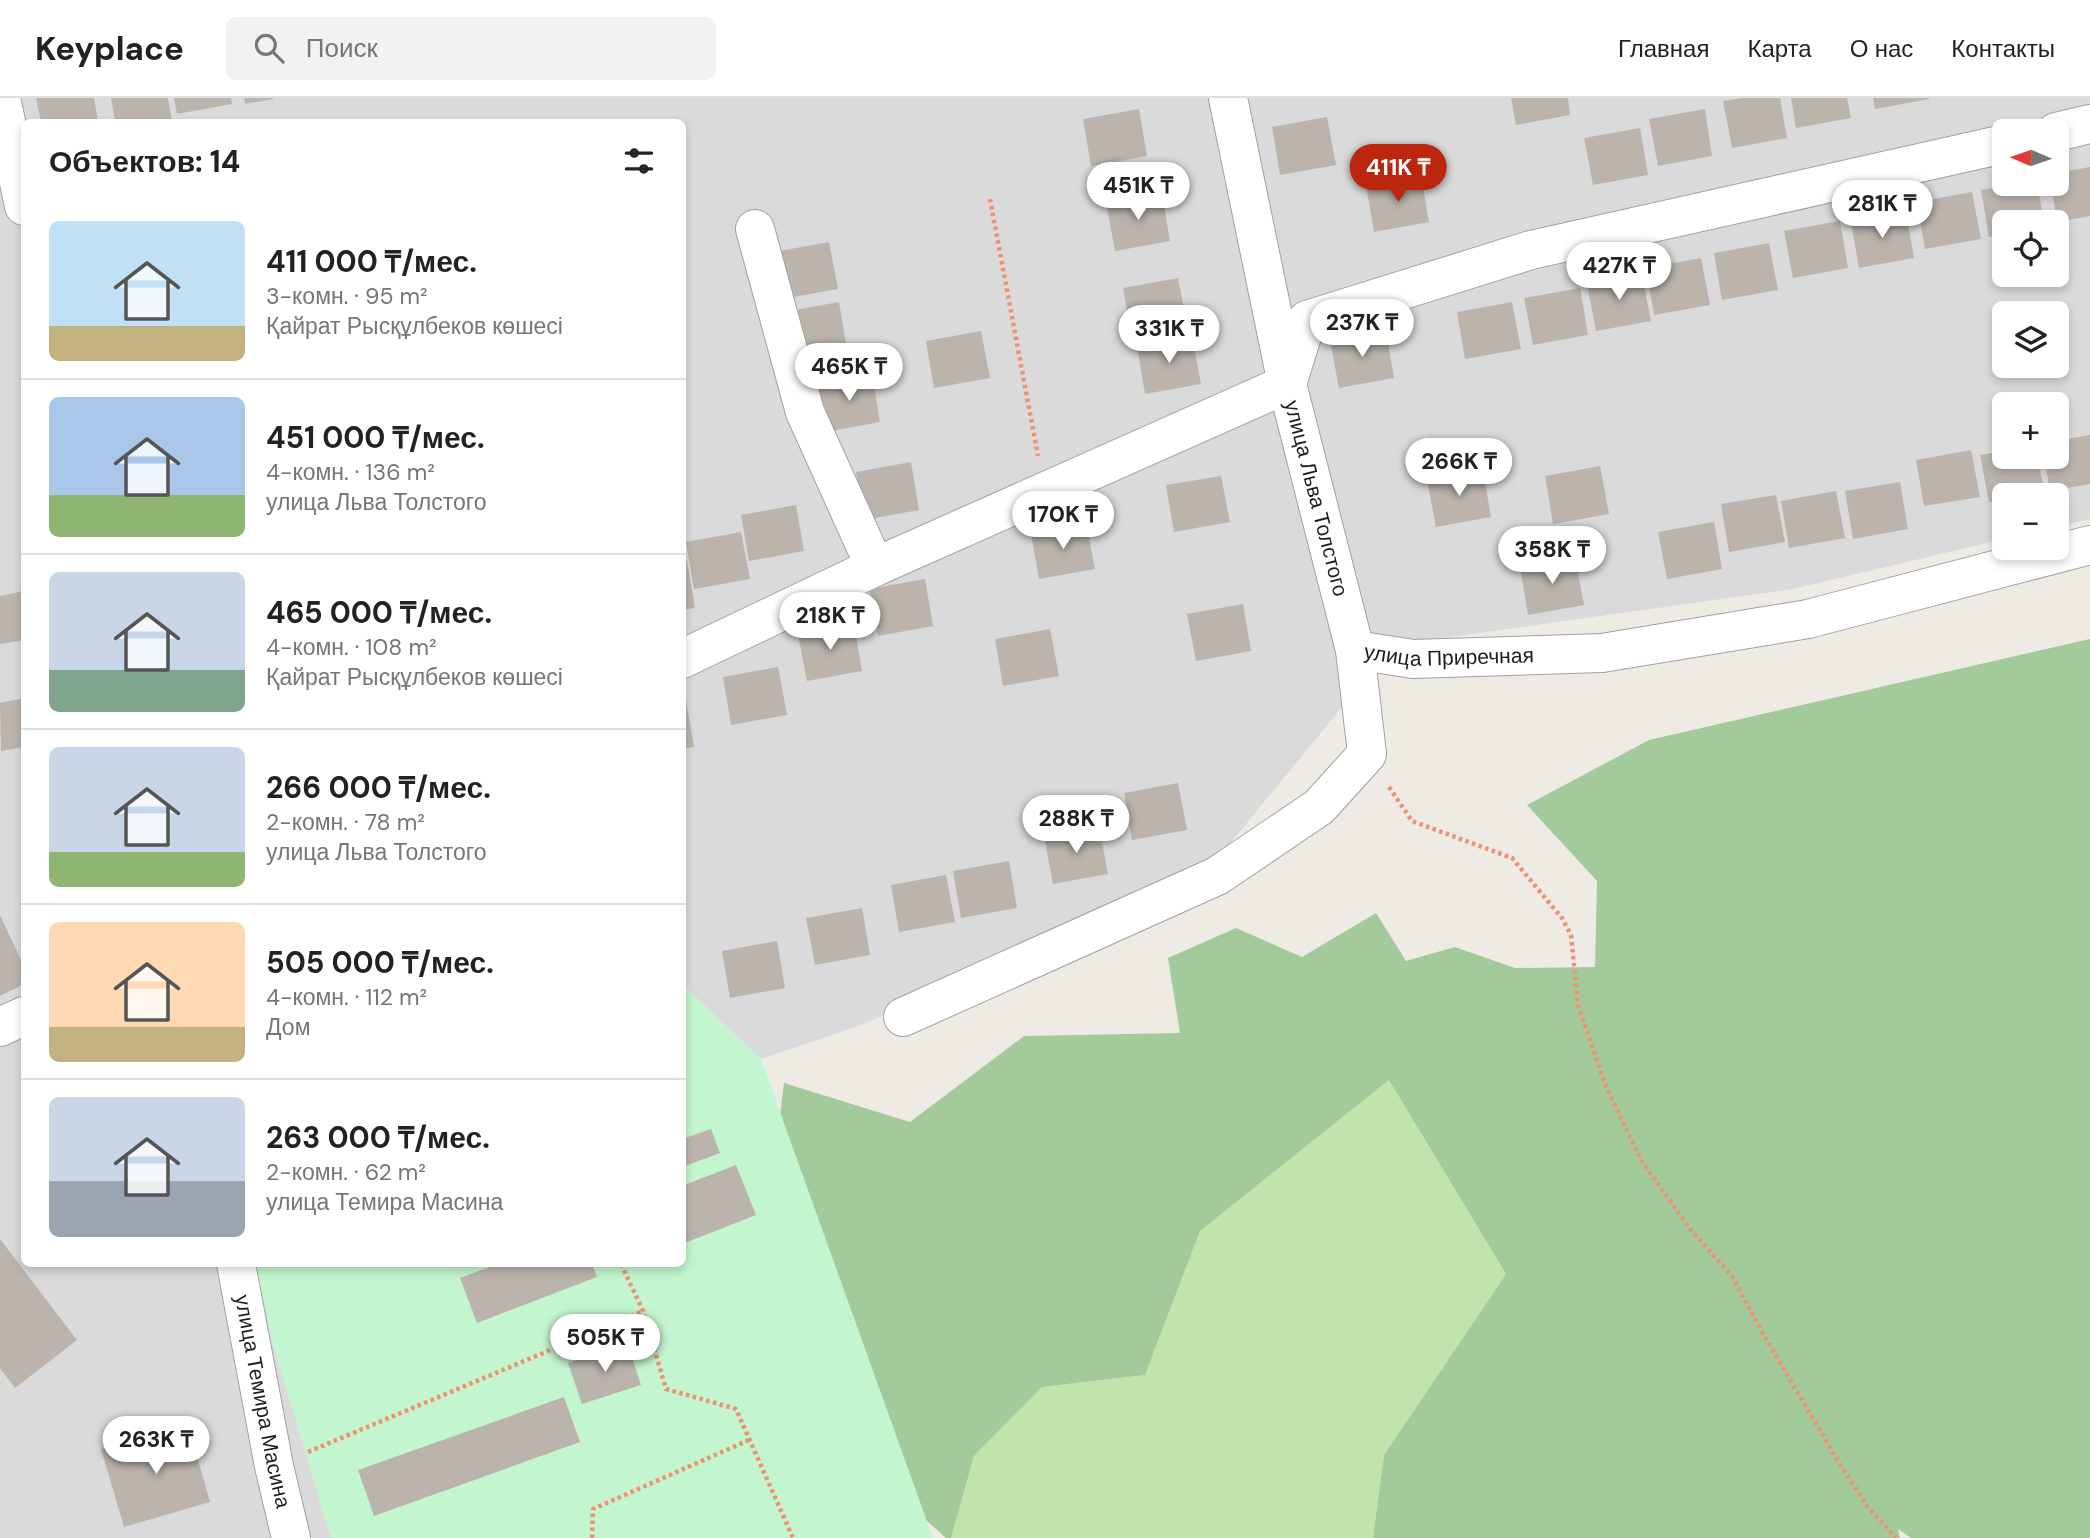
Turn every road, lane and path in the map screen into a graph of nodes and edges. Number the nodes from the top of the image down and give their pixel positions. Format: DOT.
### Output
graph roads {
  1 [pos="1,98"];
  2 [pos="1228,98"];
  3 [pos="2090,124"];
  4 [pos="2069,129"];
  5 [pos="1992,147"];
  6 [pos="21,192"];
  7 [pos="990,199"];
  8 [pos="755,229"];
  9 [pos="1287,384"];
  10 [pos="1045,493"];
  11 [pos="2090,545"];
  12 [pos="875,567"];
  13 [pos="1355,650"];
  14 [pos="686,657"];
  15 [pos="1367,754"];
  16 [pos="21,1017"];
  17 [pos="903,1017"];
  18 [pos="0,1027"];
  19 [pos="237,1267"];
  20 [pos="622,1267"];
  21 [pos="643,1311"];
  22 [pos="750,1440"];
  23 [pos="274,1466"];
  24 [pos="291,1538"];
  25 [pos="593,1538"];
  26 [pos="793,1538"];
  27 [pos="1896,1538"];
  1 -- 6 [label="street"];
  2 -- 9 [label="street, улица Льва Толстого"];
  3 -- 4 [label="street"];
  5 -- 9 [label="street"];
  7 -- 10 [label="path"];
  8 -- 12 [label="street"];
  9 -- 10 [label="street"];
  9 -- 13 [label="street, улица Льва Толстого"];
  10 -- 12 [label="street"];
  11 -- 13 [label="street, улица Приречная"];
  12 -- 14 [label="street"];
  13 -- 15 [label="street, улица Приречная"];
  15 -- 17 [label="street"];
  15 -- 27 [label="path"];
  16 -- 18 [label="street"];
  19 -- 23 [label="street, улица Темира Масина"];
  20 -- 21 [label="path"];
  21 -- 22 [label="path"];
  21 -- 23 [label="path"];
  22 -- 25 [label="path"];
  22 -- 26 [label="path"];
  23 -- 24 [label="street, улица Темира Масина"];
}
